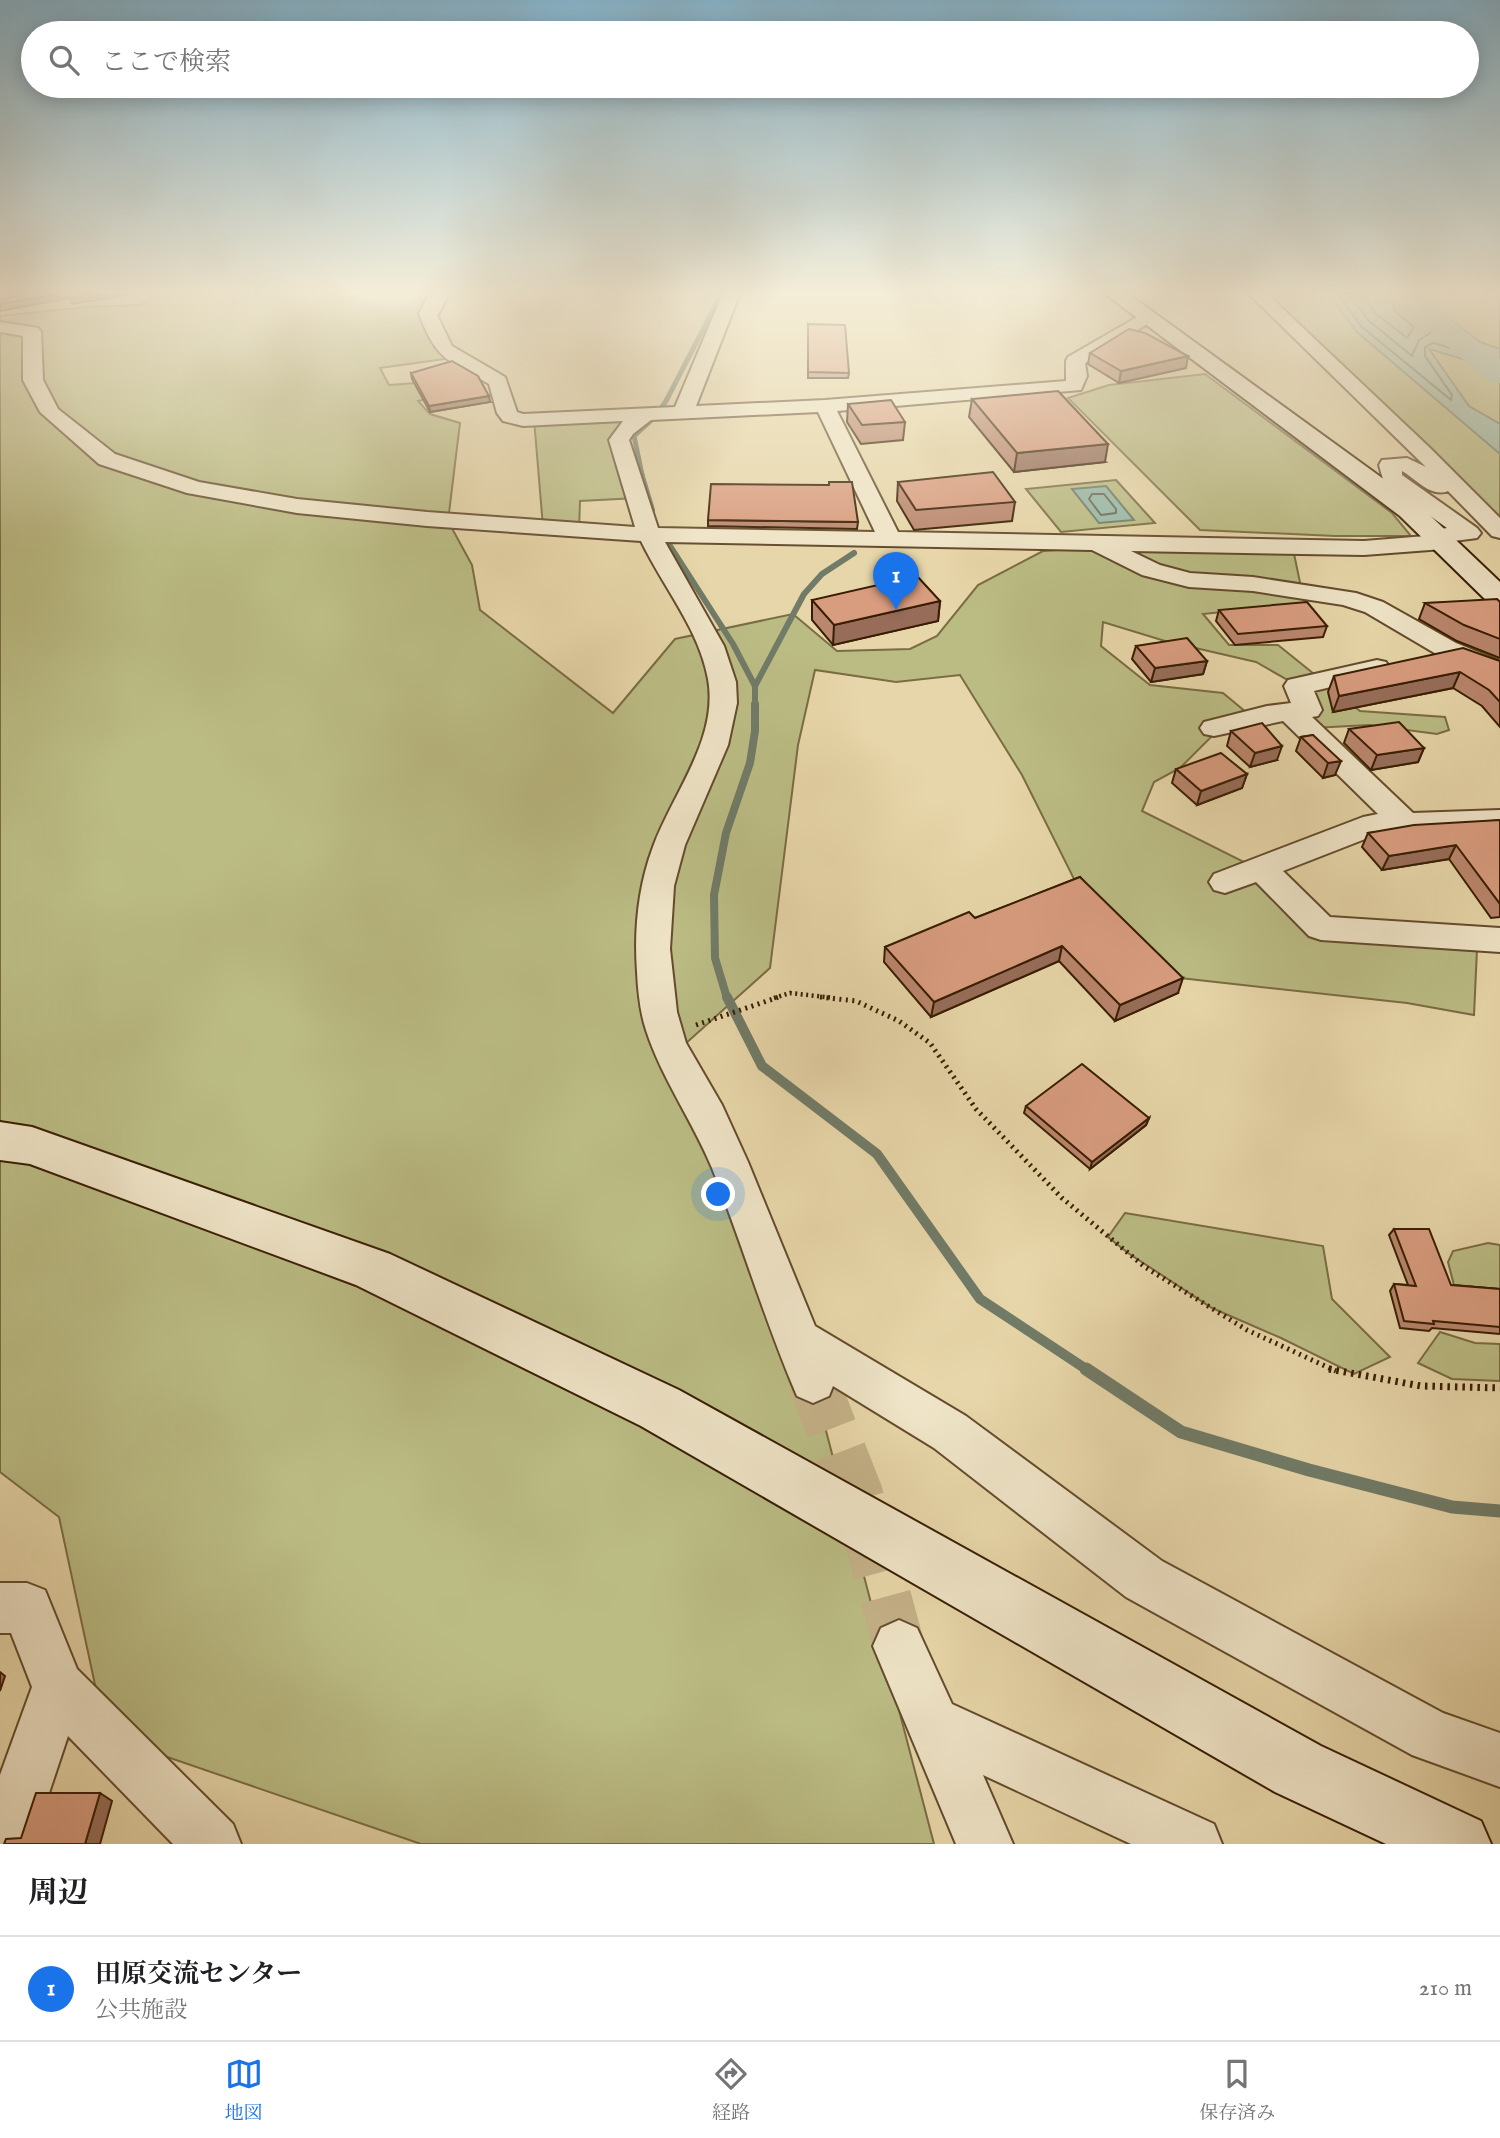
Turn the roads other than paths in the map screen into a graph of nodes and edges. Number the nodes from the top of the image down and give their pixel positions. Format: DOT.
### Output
graph roads {
  1 [pos="33,379"];
  2 [pos="495,379"];
  3 [pos="698,379"];
  4 [pos="1076,379"];
  5 [pos="1231,379"];
  6 [pos="1346,379"];
  7 [pos="825,406"];
  8 [pos="683,413"];
  9 [pos="645,415"];
  10 [pos="1472,504"];
  11 [pos="1500,531"];
  12 [pos="649,535"];
  13 [pos="1441,539"];
  14 [pos="890,540"];
  15 [pos="1095,541"];
  16 [pos="1500,549"];
  17 [pos="1500,598"];
  18 [pos="1450,650"];
  19 [pos="1500,670"];
  20 [pos="1290,712"];
  21 [pos="1213,728"];
  22 [pos="1500,820"];
  23 [pos="1406,823"];
  24 [pos="1261,868"];
  25 [pos="1225,882"];
  26 [pos="1500,940"];
  27 [pos="0,1140"];
  28 [pos="0,1608"];
  29 [pos="899,1646"];
  30 [pos="58,1687"];
  31 [pos="934,1724"];
  32 [pos="1500,1760"];
  33 [pos="4,1844"];
  34 [pos="213,1844"];
  35 [pos="985,1844"];
  36 [pos="1194,1844"];
  37 [pos="1458,1844"];
  1 -- 12 [label="street"];
  2 -- 9 [label="street"];
  3 -- 8 [label="street"];
  4 -- 7 [label="street"];
  5 -- 13 [label="street"];
  6 -- 10 [label="street"];
  7 -- 8 [label="street"];
  7 -- 14 [label="street"];
  8 -- 9 [label="street"];
  9 -- 12 [label="street"];
  10 -- 11 [label="street"];
  10 -- 13 [label="street"];
  10 -- 16 [label="street"];
  12 -- 14 [label="street"];
  12 -- 32 [label="street"];
  13 -- 15 [label="street"];
  13 -- 17 [label="street"];
  14 -- 15 [label="street"];
  15 -- 18 [label="street"];
  18 -- 19 [label="street"];
  18 -- 20 [label="street"];
  20 -- 21 [label="street"];
  20 -- 23 [label="street"];
  22 -- 23 [label="street"];
  23 -- 24 [label="street"];
  24 -- 25 [label="street"];
  24 -- 26 [label="street"];
  27 -- 37 [label="street"];
  28 -- 30 [label="street"];
  29 -- 31 [label="street"];
  30 -- 33 [label="street"];
  30 -- 34 [label="street"];
  31 -- 35 [label="street"];
  31 -- 36 [label="street"];
}
